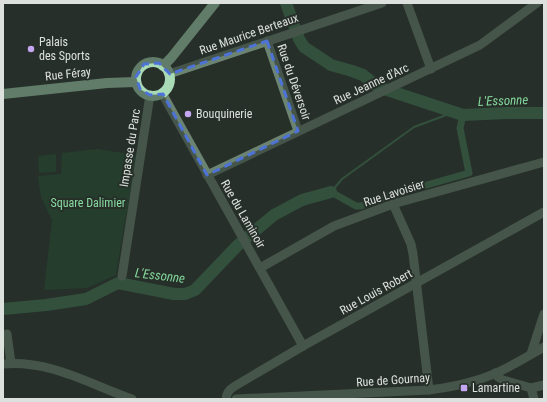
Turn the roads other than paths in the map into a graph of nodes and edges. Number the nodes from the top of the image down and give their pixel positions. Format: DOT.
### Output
graph roads {
  1 [pos="215,3"];
  2 [pos="382,3"];
  3 [pos="407,3"];
  4 [pos="537,3"];
  5 [pos="541,3"];
  6 [pos="544,6"];
  7 [pos="267,40"];
  8 [pos="431,69"];
  9 [pos="166,70"];
  10 [pos="136,82"];
  11 [pos="162,93"];
  12 [pos="3,94"];
  13 [pos="150,96"];
  14 [pos="298,131"];
  15 [pos="544,162"];
  16 [pos="207,175"];
  17 [pos="393,204"];
  18 [pos="544,212"];
  19 [pos="260,268"];
  20 [pos="122,276"];
  21 [pos="416,283"];
  22 [pos="544,314"];
  23 [pos="7,334"];
  24 [pos="303,346"];
  25 [pos="544,347"];
  26 [pos="531,354"];
  27 [pos="7,364"];
  28 [pos="495,373"];
  29 [pos="544,385"];
  30 [pos="531,388"];
  31 [pos="429,390"];
  32 [pos="132,399"];
  33 [pos="226,399"];
  34 [pos="236,399"];
  35 [pos="534,399"];
  1 -- 9 [label="main road"];
  2 -- 7 [label="street, Rue Maurice Berteaux"];
  3 -- 8 [label="street"];
  4 -- 8 [label="street, Rue Jeanne d'Arc"];
  5 -- 6 [label="street"];
  7 -- 9 [label="street, Rue Maurice Berteaux"];
  7 -- 14 [label="street, Rue du Déversoir"];
  8 -- 14 [label="street, Rue Jeanne d'Arc"];
  9 -- 10 [label="main road"];
  9 -- 11 [label="main road"];
  10 -- 12 [label="main road, Rue Féray"];
  10 -- 13 [label="main road"];
  11 -- 13 [label="main road"];
  11 -- 16 [label="street, Rue du Laminoir"];
  13 -- 20 [label="street, Impasse du Parc"];
  14 -- 16 [label="street, Rue Jeanne d'Arc"];
  15 -- 17 [label="street, Rue Lavoisier"];
  16 -- 19 [label="street, Rue du Laminoir"];
  17 -- 19 [label="street, Rue Lavoisier"];
  17 -- 21 [label="street"];
  18 -- 21 [label="street, Rue Louis Robert"];
  19 -- 24 [label="street, Rue du Laminoir"];
  21 -- 24 [label="street, Rue Louis Robert"];
  21 -- 31 [label="street"];
  22 -- 26 [label="street"];
  23 -- 27 [label="street"];
  24 -- 33 [label="street, Rue Louis Robert"];
  25 -- 26 [label="street, Rue de Gournay"];
  26 -- 28 [label="street, Rue de Gournay"];
  27 -- 32 [label="street"];
  28 -- 30 [label="street"];
  28 -- 31 [label="street, Rue de Gournay"];
  29 -- 30 [label="street"];
  30 -- 35 [label="street"];
  31 -- 34 [label="street, Rue de Gournay"];
}
